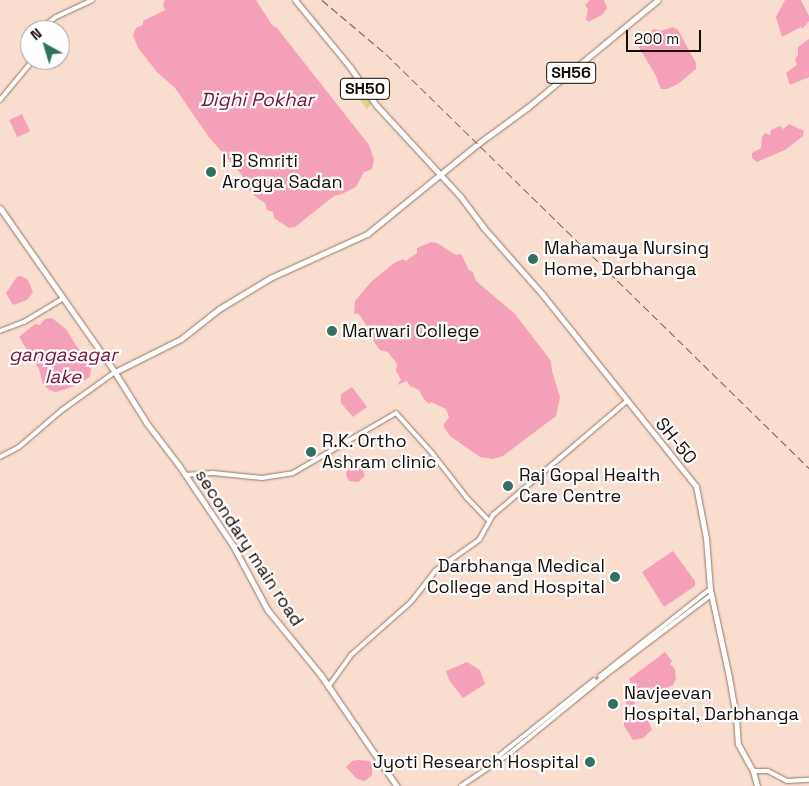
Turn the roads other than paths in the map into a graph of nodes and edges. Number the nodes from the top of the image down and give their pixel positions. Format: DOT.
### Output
graph roads {
  1 [pos="92,0"];
  2 [pos="295,0"];
  3 [pos="658,0"];
  4 [pos="52,20"];
  5 [pos="25,70"];
  6 [pos="0,100"];
  7 [pos="441,174"];
  8 [pos="0,208"];
  9 [pos="62,299"];
  10 [pos="0,331"];
  11 [pos="116,372"];
  12 [pos="627,400"];
  13 [pos="0,457"];
  14 [pos="185,475"];
  15 [pos="488,520"];
  16 [pos="710,592"];
  17 [pos="328,687"];
  18 [pos="753,771"];
  19 [pos="809,780"];
  20 [pos="397,786"];
  21 [pos="461,786"];
  22 [pos="757,786"];
  1 -- 4 [label="street"];
  2 -- 7 [label="main road, SH50"];
  3 -- 7 [label="main road, SH56"];
  5 -- 6 [label="street"];
  7 -- 11 [label="main road"];
  7 -- 12 [label="main road, SH-50"];
  8 -- 9 [label="main road"];
  9 -- 10 [label="street"];
  9 -- 11 [label="main road"];
  11 -- 13 [label="street"];
  11 -- 14 [label="main road, secondary main road"];
  12 -- 15 [label="street"];
  12 -- 16 [label="main road, SH-50"];
  14 -- 15 [label="street"];
  14 -- 17 [label="main road, secondary main road"];
  15 -- 17 [label="street"];
  16 -- 18 [label="main road, SH-50"];
  16 -- 21 [label="street"];
  17 -- 20 [label="main road, secondary main road"];
  18 -- 19 [label="street"];
  18 -- 22 [label="main road, SH-50"];
}
